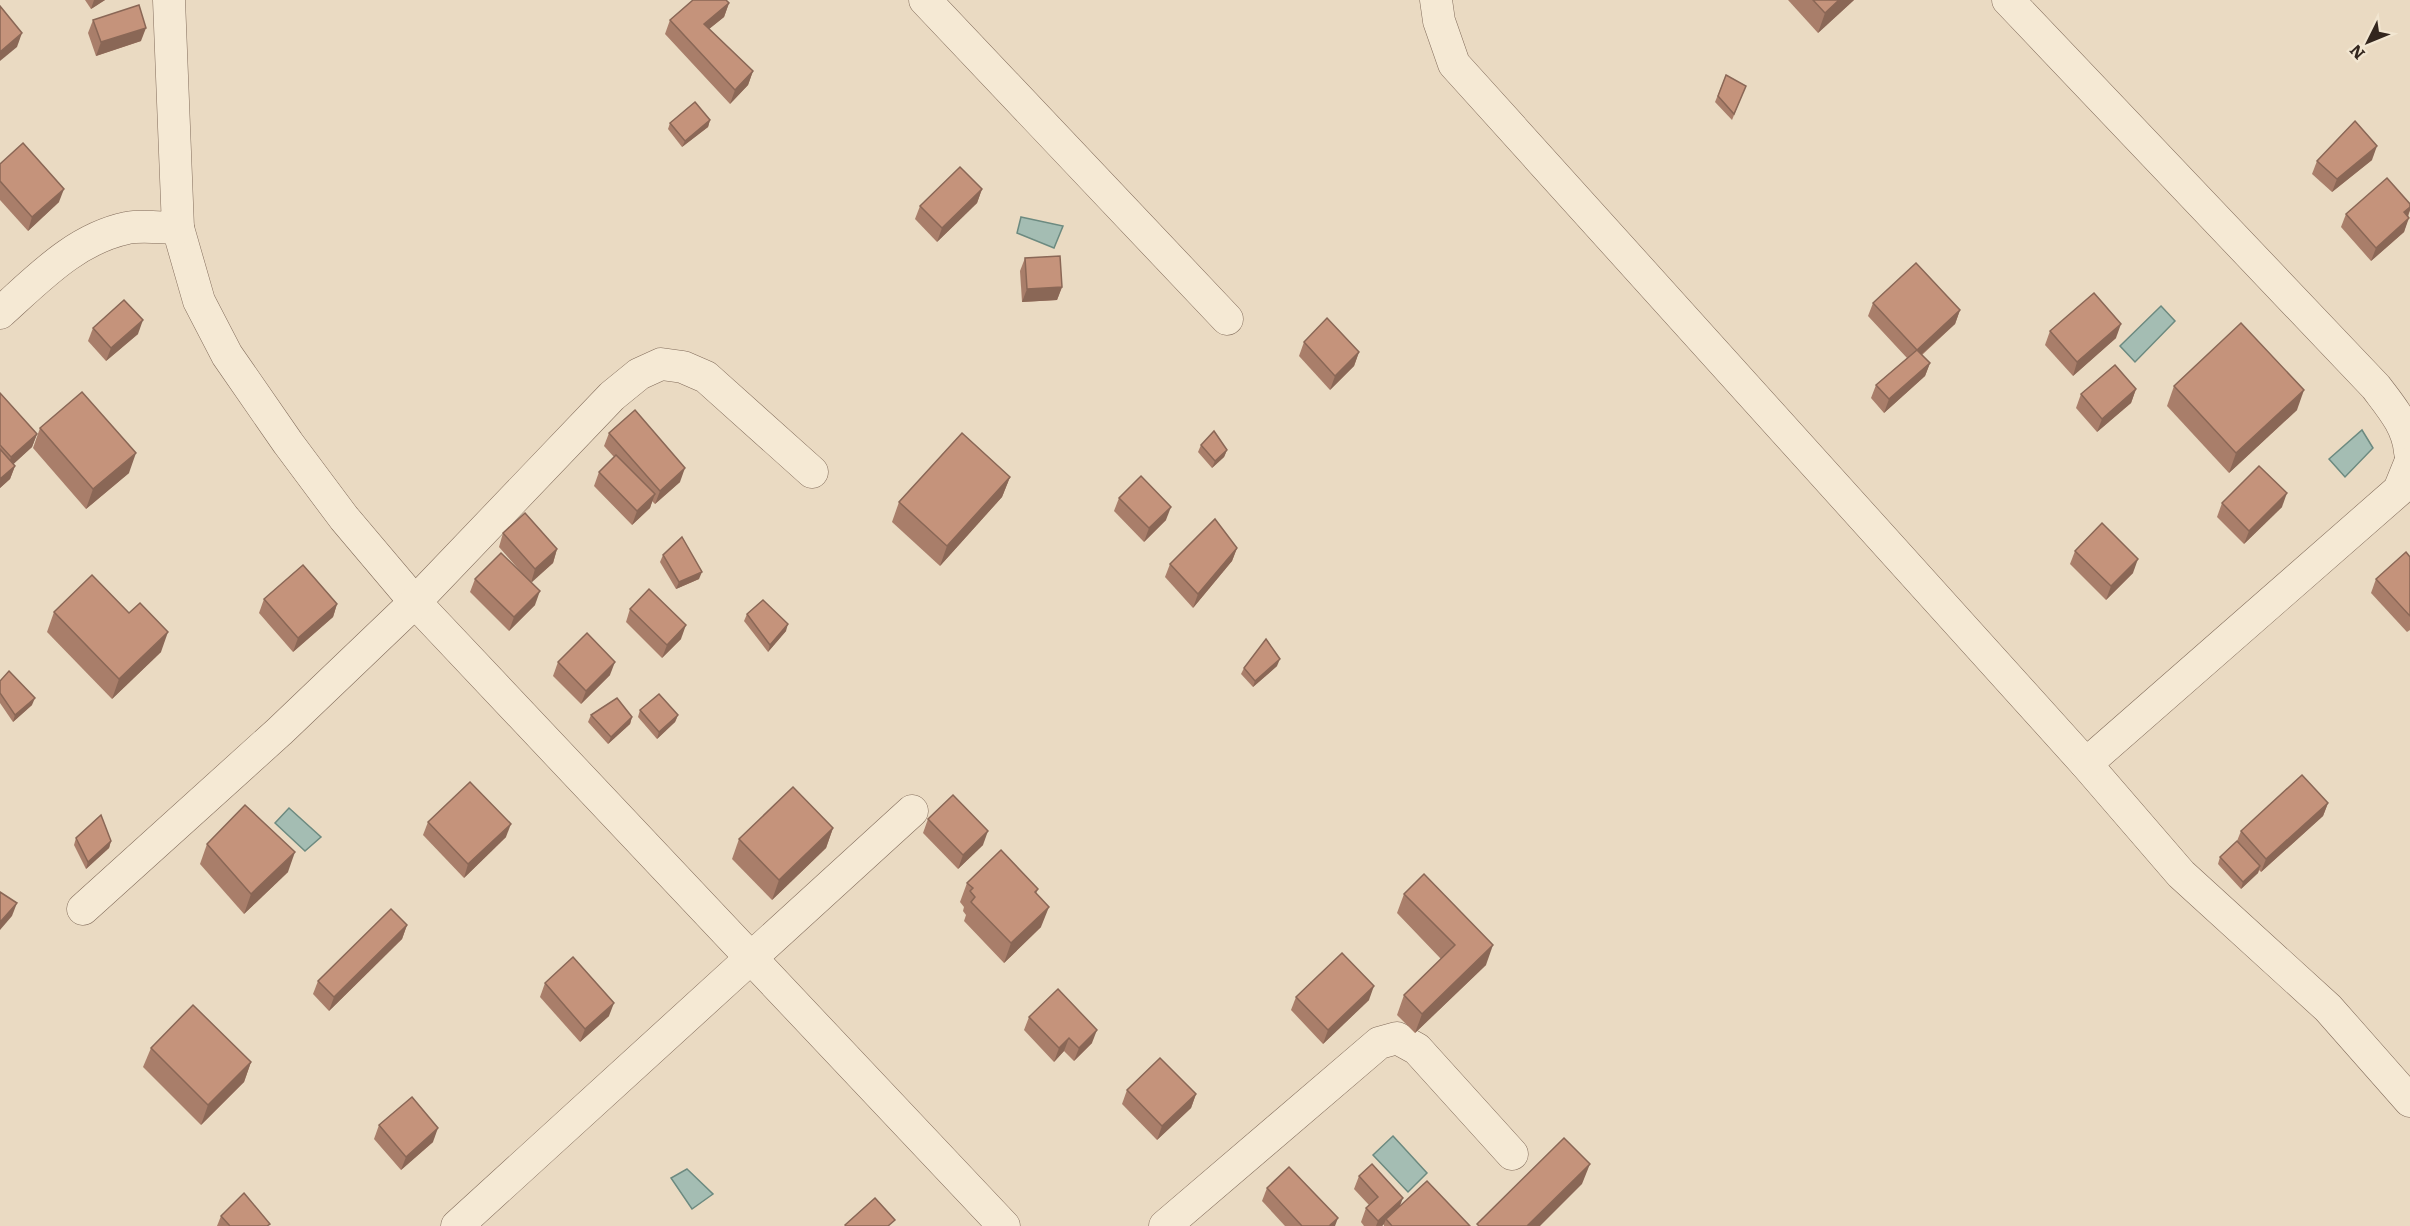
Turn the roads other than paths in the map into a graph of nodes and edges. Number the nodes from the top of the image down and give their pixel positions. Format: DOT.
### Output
graph roads {
  1 [pos="169,0"];
  2 [pos="925,0"];
  3 [pos="1436,0"];
  4 [pos="2008,0"];
  5 [pos="178,228"];
  6 [pos="0,313"];
  7 [pos="1227,319"];
  8 [pos="2410,447"];
  9 [pos="812,472"];
  10 [pos="416,602"];
  11 [pos="2086,764"];
  12 [pos="912,811"];
  13 [pos="83,909"];
  14 [pos="751,956"];
  15 [pos="2410,1101"];
  16 [pos="1512,1154"];
  17 [pos="457,1226"];
  18 [pos="1004,1226"];
  19 [pos="1165,1226"];
  1 -- 5 [label="street"];
  2 -- 7 [label="street"];
  3 -- 11 [label="street"];
  4 -- 8 [label="street"];
  5 -- 6 [label="street"];
  5 -- 10 [label="street"];
  8 -- 11 [label="street"];
  9 -- 10 [label="street"];
  10 -- 13 [label="street"];
  10 -- 14 [label="street"];
  11 -- 15 [label="street"];
  12 -- 14 [label="street"];
  14 -- 17 [label="street"];
  14 -- 18 [label="street"];
  16 -- 19 [label="street"];
}
